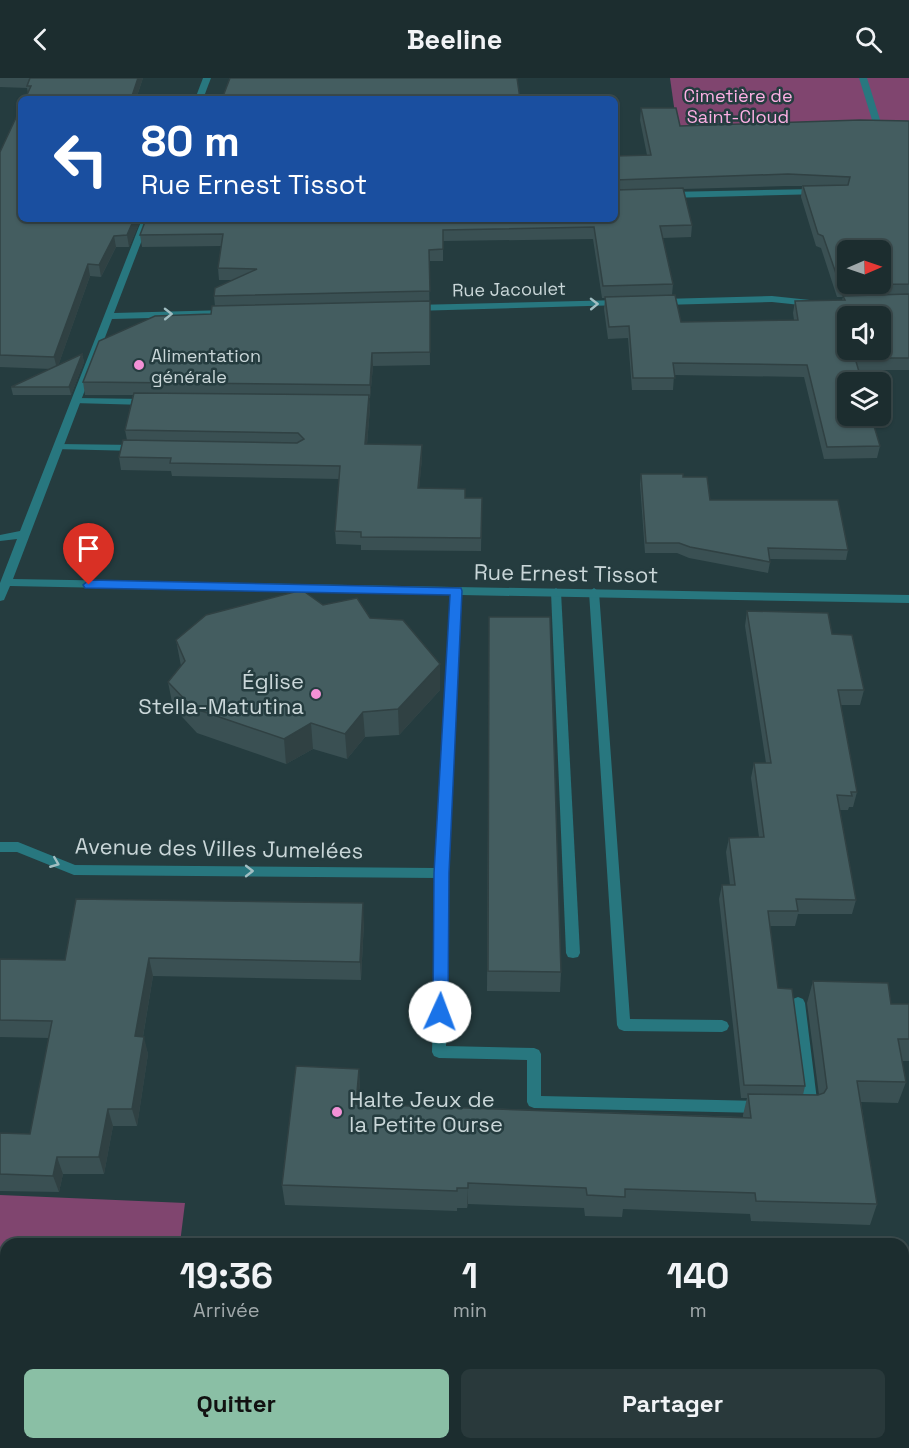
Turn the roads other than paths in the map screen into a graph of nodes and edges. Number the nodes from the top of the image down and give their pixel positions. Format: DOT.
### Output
graph roads {
  1 [pos="207,78"];
  2 [pos="863,78"];
  3 [pos="200,96"];
  4 [pos="866,123"];
  5 [pos="878,123"];
  6 [pos="888,123"];
  7 [pos="697,125"];
  8 [pos="742,125"];
  9 [pos="832,192"];
  10 [pos="661,195"];
  11 [pos="145,222"];
  12 [pos="654,302"];
  13 [pos="630,303"];
  14 [pos="820,303"];
  15 [pos="406,308"];
  16 [pos="241,313"];
  17 [pos="109,316"];
  18 [pos="76,401"];
  19 [pos="161,402"];
  20 [pos="58,447"];
  21 [pos="145,449"];
  22 [pos="24,534"];
  23 [pos="0,538"];
  24 [pos="6,582"];
  25 [pos="456,591"];
  26 [pos="556,592"];
  27 [pos="594,592"];
  28 [pos="0,597"];
  29 [pos="909,598"];
  30 [pos="0,847"];
  31 [pos="442,873"];
  32 [pos="573,953"];
  33 [pos="798,1003"];
  34 [pos="722,1026"];
  35 [pos="777,1107"];
  36 [pos="801,1108"];
  1 -- 3 [label="street"];
  2 -- 5 [label="street"];
  4 -- 5 [label="street"];
  5 -- 6 [label="street"];
  7 -- 8 [label="street"];
  9 -- 10 [label="street"];
  11 -- 17 [label="street"];
  12 -- 14 [label="street"];
  15 -- 13 [label="street, Rue Jacoulet, one-way"];
  17 -- 16 [label="street, one-way"];
  17 -- 18 [label="street"];
  18 -- 19 [label="street"];
  18 -- 20 [label="street"];
  20 -- 21 [label="street"];
  20 -- 22 [label="street"];
  22 -- 23 [label="street"];
  22 -- 24 [label="street"];
  24 -- 25 [label="street, Rue Ernest Tissot"];
  24 -- 28 [label="street"];
  25 -- 26 [label="street, Rue Ernest Tissot"];
  25 -- 31 [label="street"];
  26 -- 27 [label="street, Rue Ernest Tissot"];
  26 -- 32 [label="street"];
  27 -- 29 [label="street, Rue Ernest Tissot"];
  27 -- 34 [label="street"];
  30 -- 31 [label="street, Avenue des Villes Jumelées, one-way"];
  31 -- 35 [label="street"];
  33 -- 36 [label="street"];
}
